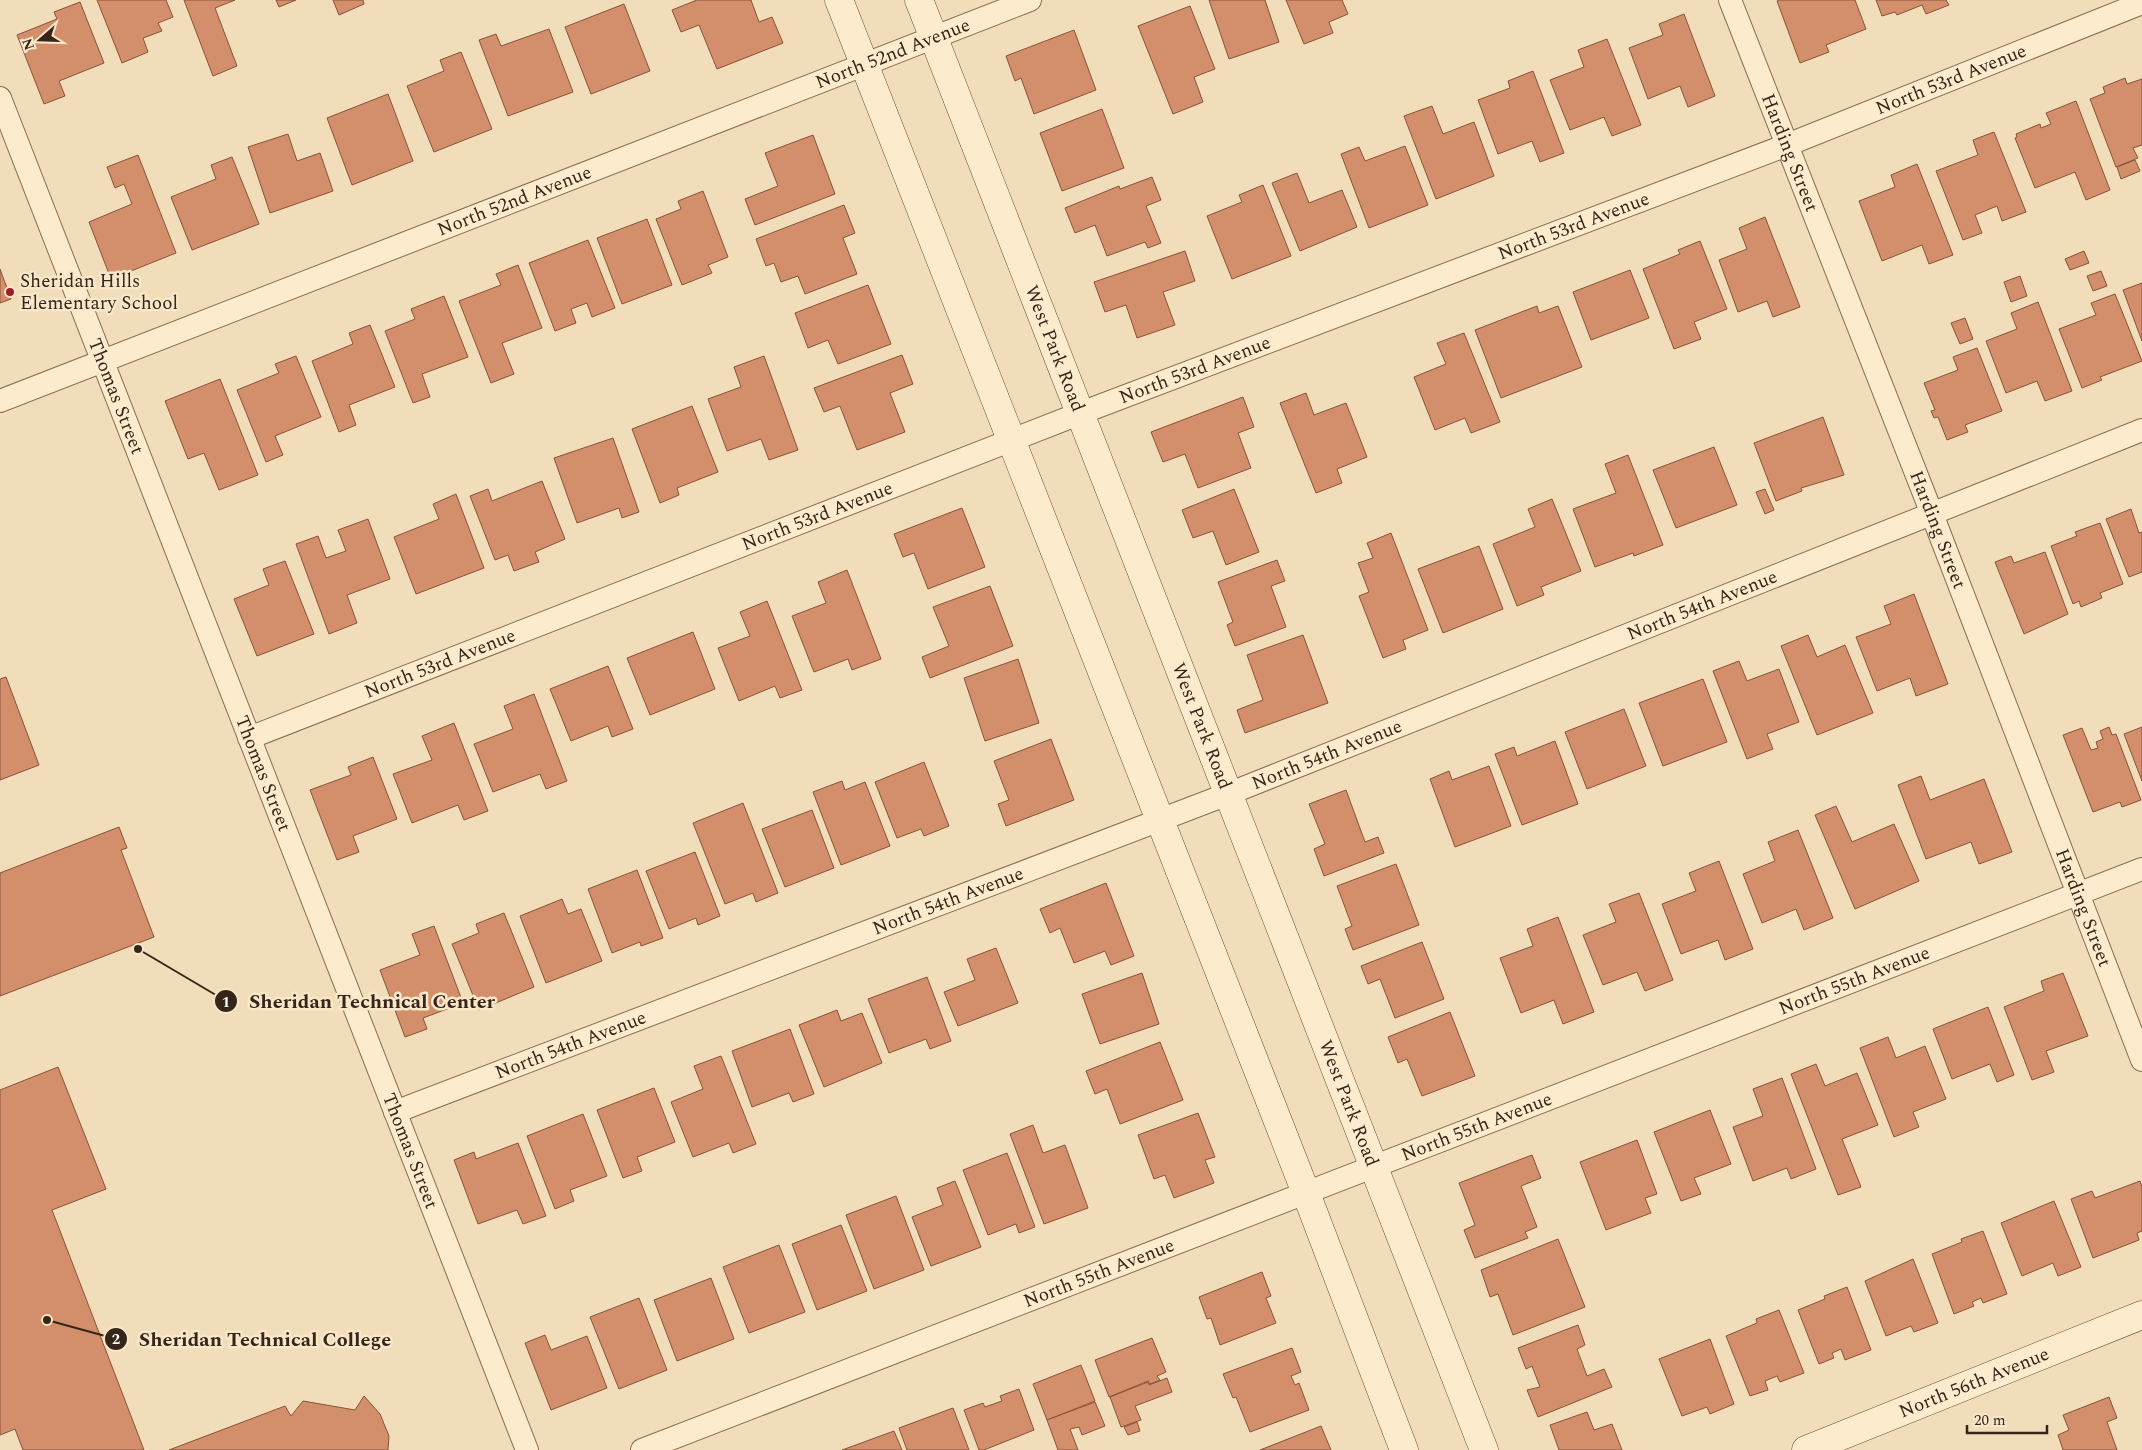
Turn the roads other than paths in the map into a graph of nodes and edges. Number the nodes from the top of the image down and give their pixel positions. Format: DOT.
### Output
graph roads {
  1 [pos="839,0"];
  2 [pos="919,0"];
  3 [pos="1030,0"];
  4 [pos="1730,0"];
  5 [pos="2142,4"];
  6 [pos="934,38"];
  7 [pos="865,65"];
  8 [pos="0,98"];
  9 [pos="1787,144"];
  10 [pos="103,361"];
  11 [pos="0,401"];
  12 [pos="1081,413"];
  13 [pos="2142,430"];
  14 [pos="1011,440"];
  15 [pos="1932,514"];
  16 [pos="249,738"];
  17 [pos="1228,794"];
  18 [pos="1159,820"];
  19 [pos="2142,868"];
  20 [pos="2077,894"];
  21 [pos="2142,1060"];
  22 [pos="395,1112"];
  23 [pos="1374,1167"];
  24 [pos="1306,1193"];
  25 [pos="2142,1315"];
  26 [pos="526,1450"];
  27 [pos="642,1450"];
  28 [pos="1404,1450"];
  29 [pos="1484,1450"];
  30 [pos="1806,1450"];
  1 -- 7 [label="street"];
  2 -- 6 [label="street, West Park Road"];
  3 -- 6 [label="street, North 52nd Avenue"];
  4 -- 9 [label="street, Harding Street"];
  5 -- 9 [label="street, North 53rd Avenue"];
  6 -- 7 [label="street, North 52nd Avenue"];
  6 -- 12 [label="street, West Park Road"];
  7 -- 10 [label="street, North 52nd Avenue"];
  7 -- 14 [label="street"];
  8 -- 10 [label="street, Thomas Street"];
  9 -- 12 [label="street, North 53rd Avenue"];
  9 -- 15 [label="street, Harding Street"];
  10 -- 11 [label="street, North 52nd Avenue"];
  10 -- 16 [label="street, Thomas Street"];
  12 -- 14 [label="street, North 53rd Avenue"];
  12 -- 17 [label="street, West Park Road"];
  13 -- 15 [label="street, North 54th Avenue"];
  14 -- 16 [label="street, North 53rd Avenue"];
  14 -- 18 [label="street"];
  15 -- 17 [label="street, North 54th Avenue"];
  15 -- 20 [label="street, Harding Street"];
  16 -- 22 [label="street, Thomas Street"];
  17 -- 18 [label="street, North 54th Avenue"];
  17 -- 23 [label="street, West Park Road"];
  18 -- 22 [label="street, North 54th Avenue"];
  18 -- 24 [label="street"];
  19 -- 20 [label="street, North 55th Avenue"];
  20 -- 21 [label="street, Harding Street"];
  20 -- 23 [label="street, North 55th Avenue"];
  22 -- 26 [label="street, Thomas Street"];
  23 -- 24 [label="street, North 55th Avenue"];
  23 -- 29 [label="street, West Park Road"];
  24 -- 27 [label="street, North 55th Avenue"];
  24 -- 28 [label="street"];
  25 -- 30 [label="street, North 56th Avenue"];
}
